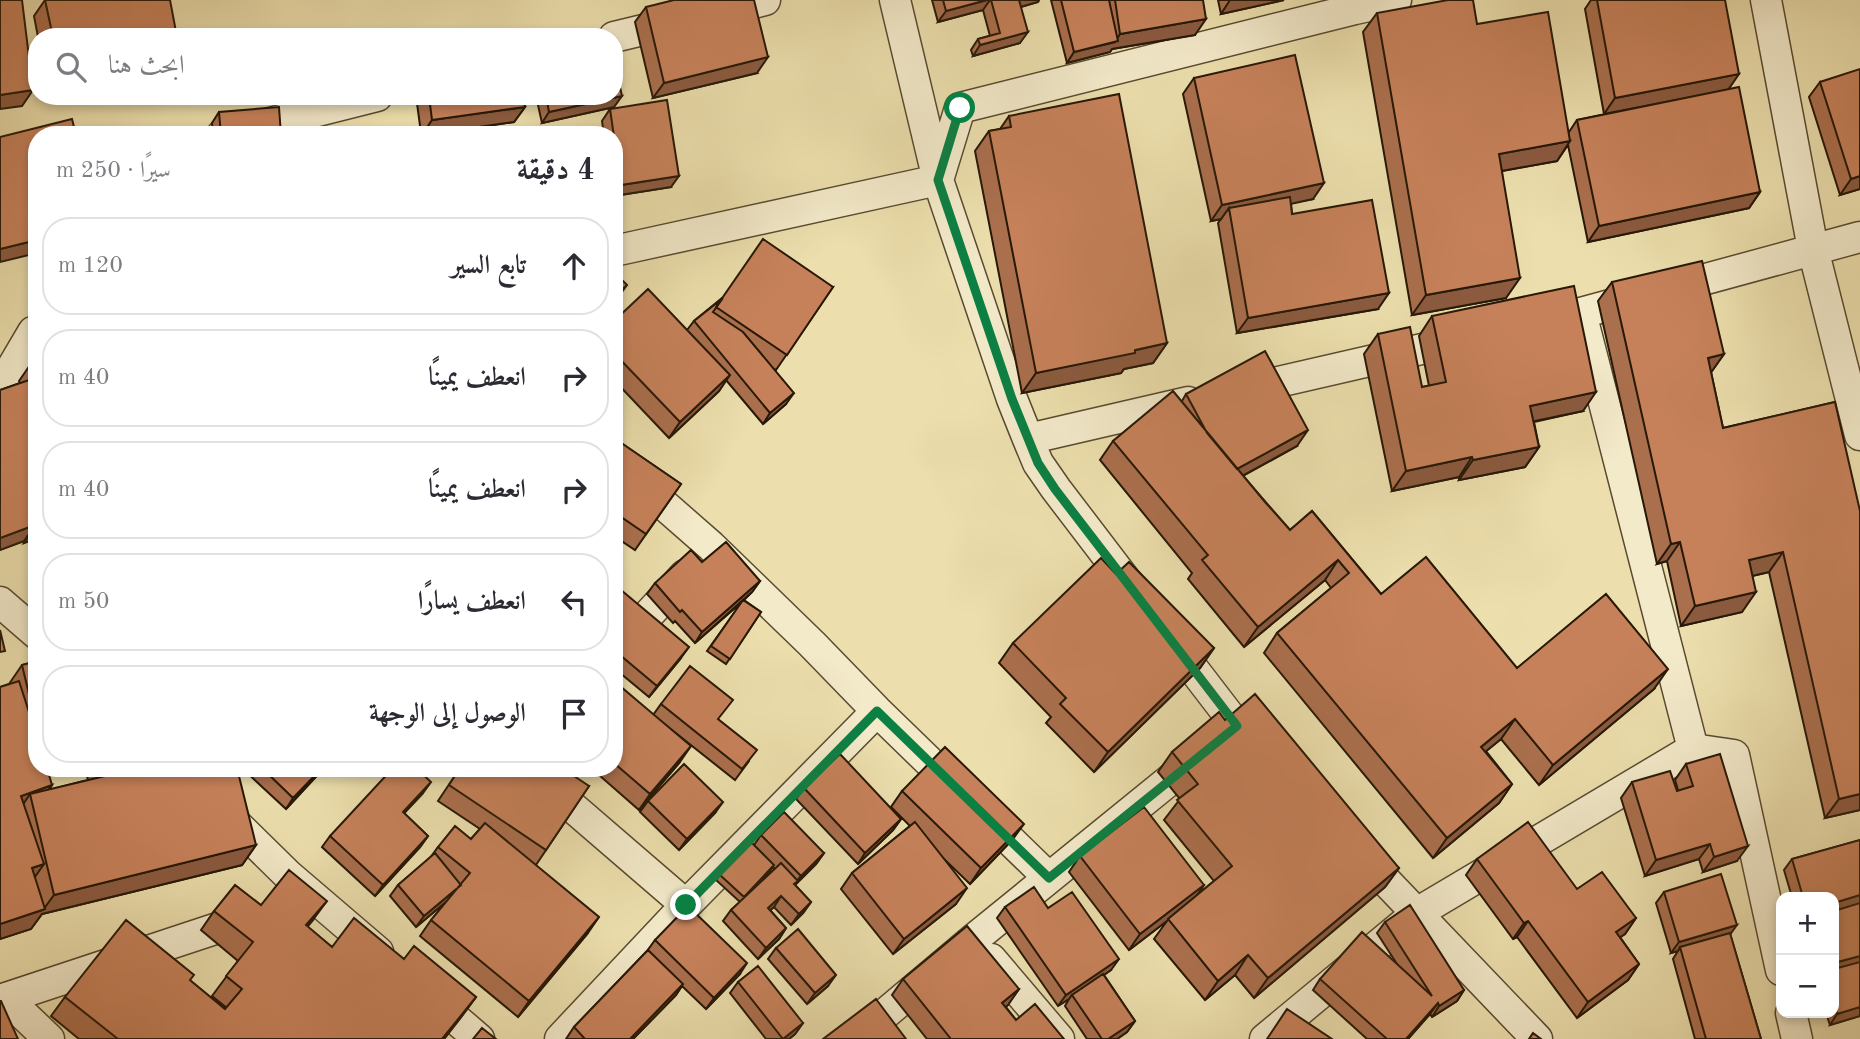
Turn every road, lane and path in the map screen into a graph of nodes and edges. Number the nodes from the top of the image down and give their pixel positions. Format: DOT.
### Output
graph roads {
  1 [pos="765,0"];
  2 [pos="895,0"];
  3 [pos="1396,0"];
  4 [pos="1766,0"];
  5 [pos="623,35"];
  6 [pos="341,105"];
  7 [pos="258,126"];
  8 [pos="938,180"];
  9 [pos="1860,237"];
  10 [pos="1813,248"];
  11 [pos="623,249"];
  12 [pos="1581,313"];
  13 [pos="28,340"];
  14 [pos="0,388"];
  15 [pos="1860,435"];
  16 [pos="1028,439"];
  17 [pos="623,469"];
  18 [pos="711,546"];
  19 [pos="0,602"];
  20 [pos="28,626"];
  21 [pos="623,642"];
  22 [pos="877,711"];
  23 [pos="1237,726"];
  24 [pos="1693,750"];
  25 [pos="1275,765"];
  26 [pos="188,777"];
  27 [pos="537,777"];
  28 [pos="1341,834"];
  29 [pos="1049,878"];
  30 [pos="313,896"];
  31 [pos="686,905"];
  32 [pos="1417,913"];
  33 [pos="974,939"];
  34 [pos="1778,955"];
  35 [pos="3,999"];
  36 [pos="1792,1018"];
  37 [pos="49,1039"];
  38 [pos="479,1039"];
  39 [pos="560,1039"];
  40 [pos="855,1039"];
  41 [pos="1059,1039"];
  42 [pos="1265,1039"];
  43 [pos="1536,1039"];
  44 [pos="1797,1039"];
  1 -- 5 [label="street"];
  2 -- 8 [label="street"];
  3 -- 8 [label="street"];
  4 -- 10 [label="street"];
  6 -- 7 [label="street"];
  8 -- 11 [label="street"];
  8 -- 16 [label="street"];
  9 -- 10 [label="street"];
  10 -- 12 [label="street"];
  10 -- 15 [label="street"];
  12 -- 16 [label="street"];
  12 -- 24 [label="street"];
  13 -- 14 [label="street"];
  16 -- 23 [label="street"];
  17 -- 18 [label="street"];
  18 -- 21 [label="street"];
  18 -- 22 [label="street"];
  19 -- 20 [label="street"];
  22 -- 29 [label="street"];
  22 -- 31 [label="street"];
  23 -- 25 [label="street"];
  23 -- 29 [label="street"];
  24 -- 32 [label="street"];
  24 -- 34 [label="street"];
  26 -- 30 [label="street"];
  27 -- 31 [label="street"];
  28 -- 32 [label="street"];
  29 -- 33 [label="street"];
  30 -- 35 [label="street"];
  30 -- 38 [label="street"];
  31 -- 39 [label="street"];
  32 -- 42 [label="street"];
  32 -- 43 [label="street"];
  33 -- 40 [label="street"];
  33 -- 41 [label="street"];
  35 -- 37 [label="street"];
  36 -- 44 [label="street"];
}
